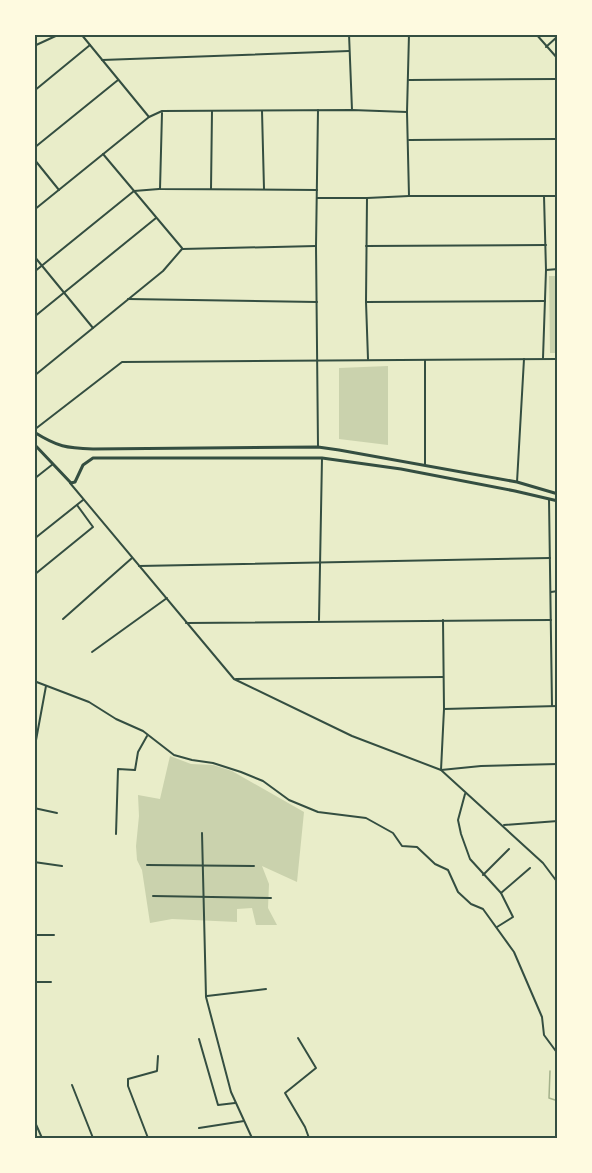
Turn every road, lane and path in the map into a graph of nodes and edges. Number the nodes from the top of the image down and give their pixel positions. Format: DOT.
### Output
graph roads {
  1 [pos="60,34"];
  2 [pos="81,34"];
  3 [pos="348,34"];
  4 [pos="409,34"];
  5 [pos="536,34"];
  6 [pos="558,36"];
  7 [pos="90,45"];
  8 [pos="34,46"];
  9 [pos="546,47"];
  10 [pos="349,51"];
  11 [pos="558,59"];
  12 [pos="102,60"];
  13 [pos="558,79"];
  14 [pos="118,80"];
  15 [pos="409,80"];
  16 [pos="34,91"];
  17 [pos="318,110"];
  18 [pos="352,110"];
  19 [pos="162,111"];
  20 [pos="212,111"];
  21 [pos="262,111"];
  22 [pos="407,112"];
  23 [pos="149,117"];
  24 [pos="558,139"];
  25 [pos="409,140"];
  26 [pos="34,148"];
  27 [pos="103,154"];
  28 [pos="34,159"];
  29 [pos="160,189"];
  30 [pos="59,190"];
  31 [pos="211,190"];
  32 [pos="264,190"];
  33 [pos="317,190"];
  34 [pos="134,191"];
  35 [pos="409,196"];
  36 [pos="544,196"];
  37 [pos="558,196"];
  38 [pos="317,198"];
  39 [pos="367,198"];
  40 [pos="34,210"];
  41 [pos="156,218"];
  42 [pos="546,245"];
  43 [pos="316,246"];
  44 [pos="366,246"];
  45 [pos="182,249"];
  46 [pos="34,256"];
  47 [pos="42,266"];
  48 [pos="558,269"];
  49 [pos="546,270"];
  50 [pos="34,272"];
  51 [pos="64,293"];
  52 [pos="129,299"];
  53 [pos="545,301"];
  54 [pos="317,302"];
  55 [pos="366,302"];
  56 [pos="34,317"];
  57 [pos="93,328"];
  58 [pos="368,359"];
  59 [pos="524,359"];
  60 [pos="543,359"];
  61 [pos="558,359"];
  62 [pos="316,360"];
  63 [pos="425,360"];
  64 [pos="34,376"];
  65 [pos="34,431"];
  66 [pos="34,444"];
  67 [pos="318,447"];
  68 [pos="93,450"];
  69 [pos="93,458"];
  70 [pos="322,458"];
  71 [pos="53,464"];
  72 [pos="425,465"];
  73 [pos="34,479"];
  74 [pos="69,482"];
  75 [pos="517,482"];
  76 [pos="558,494"];
  77 [pos="549,499"];
  78 [pos="83,500"];
  79 [pos="558,501"];
  80 [pos="77,505"];
  81 [pos="34,539"];
  82 [pos="132,558"];
  83 [pos="550,558"];
  84 [pos="321,561"];
  85 [pos="139,566"];
  86 [pos="34,575"];
  87 [pos="551,591"];
  88 [pos="558,591"];
  89 [pos="167,598"];
  90 [pos="63,619"];
  91 [pos="443,620"];
  92 [pos="551,620"];
  93 [pos="319,621"];
  94 [pos="186,622"];
  95 [pos="550,648"];
  96 [pos="558,648"];
  97 [pos="92,651"];
  98 [pos="443,677"];
  99 [pos="234,679"];
  100 [pos="34,681"];
  101 [pos="46,686"];
  102 [pos="552,706"];
  103 [pos="558,706"];
  104 [pos="444,709"];
  105 [pos="147,735"];
  106 [pos="34,751"];
  107 [pos="558,764"];
  108 [pos="441,771"];
  109 [pos="466,793"];
  110 [pos="34,808"];
  111 [pos="57,813"];
  112 [pos="558,821"];
  113 [pos="504,825"];
  114 [pos="202,833"];
  115 [pos="116,834"];
  116 [pos="508,849"];
  117 [pos="34,862"];
  118 [pos="147,865"];
  119 [pos="62,866"];
  120 [pos="202,866"];
  121 [pos="254,866"];
  122 [pos="530,868"];
  123 [pos="483,875"];
  124 [pos="556,879"];
  125 [pos="558,883"];
  126 [pos="501,893"];
  127 [pos="153,896"];
  128 [pos="203,897"];
  129 [pos="271,898"];
  130 [pos="497,927"];
  131 [pos="34,935"];
  132 [pos="54,935"];
  133 [pos="34,982"];
  134 [pos="51,982"];
  135 [pos="266,989"];
  136 [pos="206,997"];
  137 [pos="298,1038"];
  138 [pos="199,1039"];
  139 [pos="558,1054"];
  140 [pos="158,1056"];
  141 [pos="72,1085"];
  142 [pos="235,1103"];
  143 [pos="34,1120"];
  144 [pos="244,1121"];
  145 [pos="199,1128"];
  146 [pos="42,1138"];
  147 [pos="93,1138"];
  148 [pos="148,1138"];
  149 [pos="252,1138"];
  150 [pos="309,1138"];
  1 -- 8 [label="street"];
  2 -- 7 [label="street"];
  3 -- 10 [label="street"];
  4 -- 15 [label="street"];
  5 -- 9 [label="street"];
  6 -- 9 [label="street"];
  7 -- 12 [label="street"];
  7 -- 16 [label="street"];
  9 -- 11 [label="street"];
  10 -- 12 [label="street"];
  10 -- 18 [label="street"];
  12 -- 14 [label="street"];
  13 -- 15 [label="street"];
  14 -- 23 [label="street"];
  14 -- 26 [label="street"];
  15 -- 22 [label="street"];
  17 -- 18 [label="street"];
  17 -- 21 [label="street"];
  17 -- 33 [label="street"];
  18 -- 22 [label="street"];
  19 -- 20 [label="street"];
  19 -- 23 [label="street"];
  19 -- 29 [label="street"];
  20 -- 21 [label="street"];
  20 -- 31 [label="street"];
  21 -- 32 [label="street"];
  22 -- 25 [label="street"];
  23 -- 27 [label="street"];
  24 -- 25 [label="street"];
  25 -- 35 [label="street"];
  27 -- 30 [label="street"];
  27 -- 34 [label="street"];
  28 -- 30 [label="street"];
  29 -- 31 [label="street"];
  29 -- 34 [label="street"];
  30 -- 40 [label="street"];
  31 -- 32 [label="street"];
  32 -- 33 [label="street"];
  33 -- 38 [label="street"];
  34 -- 41 [label="street"];
  34 -- 47 [label="street"];
  35 -- 36 [label="street"];
  35 -- 39 [label="street"];
  36 -- 37 [label="street"];
  36 -- 42 [label="street"];
  38 -- 39 [label="street"];
  38 -- 43 [label="street"];
  39 -- 44 [label="street"];
  41 -- 45 [label="street"];
  41 -- 51 [label="street"];
  42 -- 44 [label="street"];
  42 -- 49 [label="street"];
  43 -- 45 [label="street"];
  43 -- 54 [label="street"];
  44 -- 55 [label="street"];
  45 -- 52 [label="street"];
  46 -- 47 [label="street"];
  47 -- 50 [label="street"];
  47 -- 51 [label="street"];
  48 -- 49 [label="street"];
  49 -- 53 [label="street"];
  51 -- 56 [label="street"];
  51 -- 57 [label="street"];
  52 -- 54 [label="street"];
  52 -- 57 [label="street"];
  53 -- 55 [label="street"];
  53 -- 60 [label="street"];
  54 -- 62 [label="street"];
  55 -- 58 [label="street"];
  57 -- 64 [label="street"];
  58 -- 62 [label="street"];
  58 -- 63 [label="street"];
  59 -- 60 [label="street"];
  59 -- 63 [label="street"];
  59 -- 75 [label="street"];
  60 -- 61 [label="street"];
  62 -- 65 [label="street"];
  62 -- 67 [label="street"];
  63 -- 72 [label="street"];
  65 -- 68 [label="main road"];
  66 -- 71 [label="main road"];
  67 -- 68 [label="main road"];
  67 -- 72 [label="main road"];
  68 -- 69 [label="main road"];
  69 -- 70 [label="main road"];
  69 -- 74 [label="main road"];
  70 -- 77 [label="main road"];
  70 -- 84 [label="street"];
  71 -- 73 [label="street"];
  71 -- 74 [label="main road"];
  72 -- 75 [label="main road"];
  74 -- 78 [label="street"];
  75 -- 76 [label="main road"];
  77 -- 79 [label="main road"];
  77 -- 83 [label="street"];
  78 -- 80 [label="street"];
  78 -- 82 [label="street"];
  80 -- 81 [label="street"];
  80 -- 86 [label="street"];
  82 -- 85 [label="street"];
  82 -- 90 [label="street"];
  83 -- 84 [label="street"];
  83 -- 87 [label="street"];
  84 -- 85 [label="street"];
  84 -- 93 [label="street"];
  85 -- 89 [label="street"];
  87 -- 88 [label="street"];
  87 -- 92 [label="street"];
  89 -- 94 [label="street"];
  89 -- 97 [label="street"];
  91 -- 92 [label="street"];
  91 -- 93 [label="street"];
  91 -- 98 [label="street"];
  92 -- 95 [label="street"];
  93 -- 94 [label="street"];
  94 -- 99 [label="street"];
  95 -- 96 [label="street"];
  95 -- 102 [label="street"];
  98 -- 99 [label="street"];
  98 -- 104 [label="street"];
  99 -- 108 [label="street"];
  100 -- 101 [label="street"];
  101 -- 105 [label="street"];
  101 -- 106 [label="street"];
  102 -- 103 [label="street"];
  102 -- 104 [label="street"];
  104 -- 108 [label="street"];
  105 -- 115 [label="street"];
  105 -- 130 [label="street"];
  107 -- 108 [label="street"];
  108 -- 109 [label="street"];
  109 -- 113 [label="street"];
  109 -- 123 [label="street"];
  110 -- 111 [label="street"];
  112 -- 113 [label="street"];
  113 -- 124 [label="street"];
  114 -- 120 [label="street"];
  116 -- 123 [label="street"];
  117 -- 119 [label="street"];
  118 -- 120 [label="street"];
  120 -- 121 [label="street"];
  120 -- 128 [label="street"];
  122 -- 126 [label="street"];
  123 -- 126 [label="street"];
  124 -- 125 [label="street"];
  126 -- 130 [label="street"];
  127 -- 128 [label="street"];
  128 -- 129 [label="street"];
  128 -- 136 [label="street"];
  130 -- 139 [label="street"];
  131 -- 132 [label="street"];
  133 -- 134 [label="street"];
  135 -- 136 [label="street"];
  136 -- 142 [label="street"];
  137 -- 150 [label="street"];
  138 -- 142 [label="street"];
  140 -- 148 [label="street"];
  141 -- 147 [label="street"];
  142 -- 144 [label="street"];
  143 -- 146 [label="street"];
  144 -- 145 [label="street"];
  144 -- 149 [label="street"];
}
